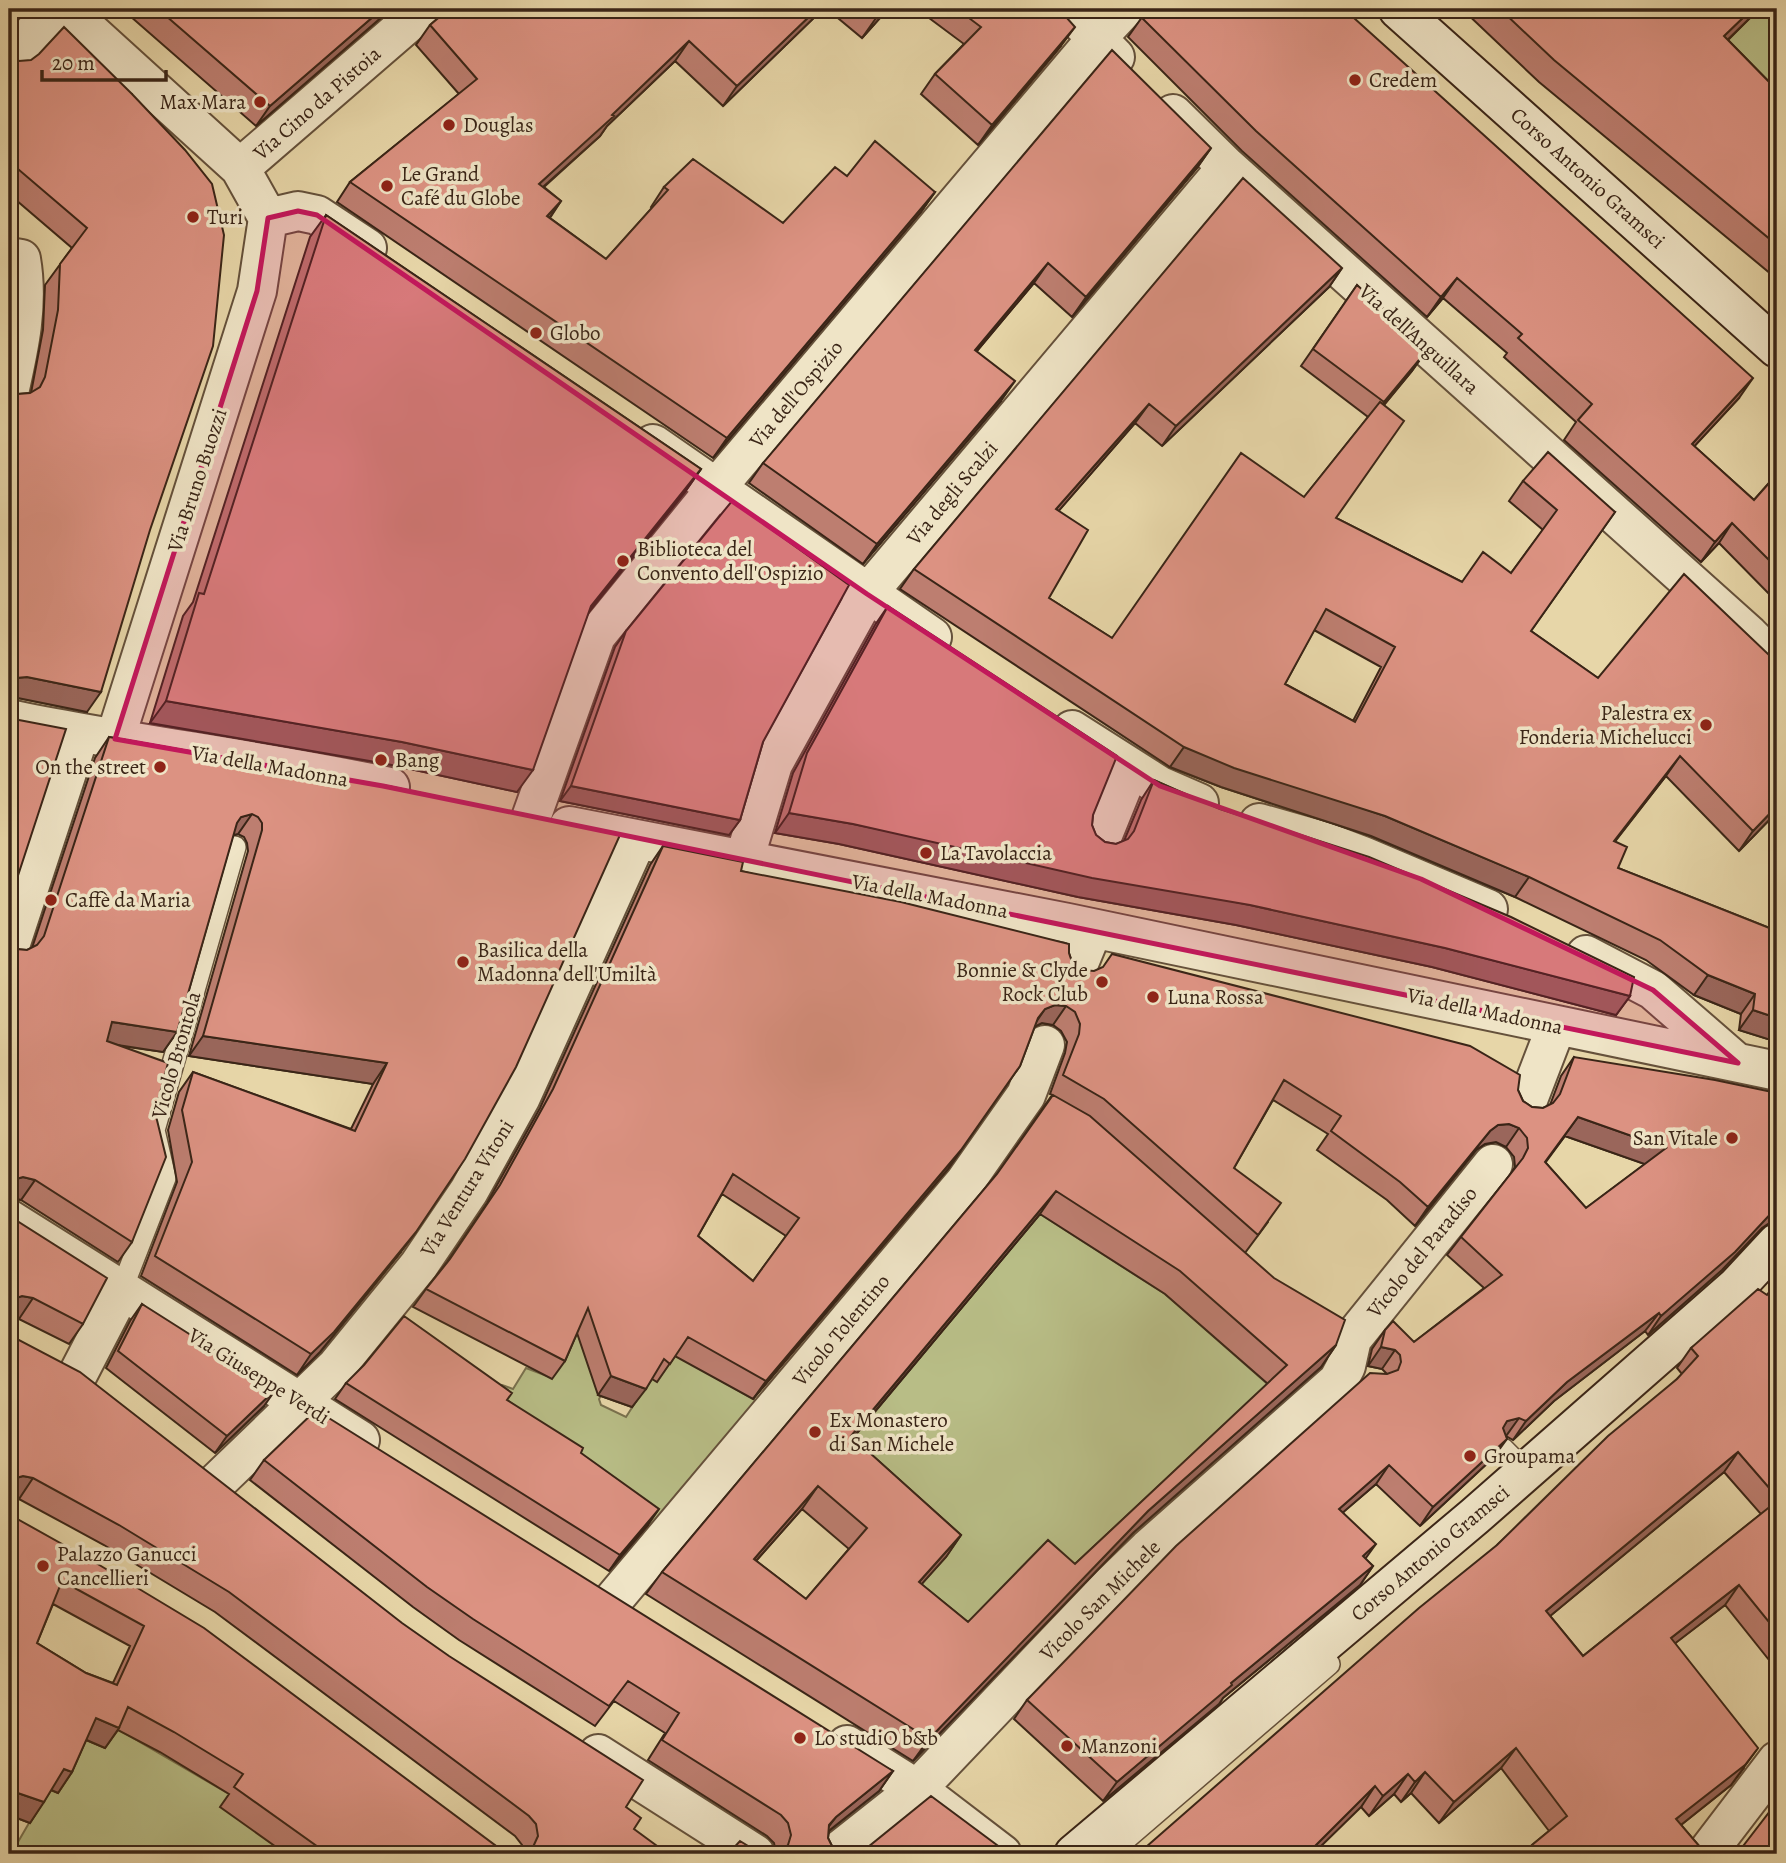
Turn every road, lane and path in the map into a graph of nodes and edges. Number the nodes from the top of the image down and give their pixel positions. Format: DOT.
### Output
graph roads {
  1 [pos="55,9"];
  2 [pos="424,9"];
  3 [pos="1068,9"];
  4 [pos="1124,9"];
  5 [pos="1398,9"];
  6 [pos="1410,9"];
  7 [pos="87,16"];
  8 [pos="1096,39"];
  9 [pos="9,60"];
  10 [pos="1227,167"];
  11 [pos="240,168"];
  12 [pos="268,218"];
  13 [pos="9,257"];
  14 [pos="397,269"];
  15 [pos="1777,336"];
  16 [pos="1777,348"];
  17 [pos="9,393"];
  18 [pos="626,425"];
  19 [pos="717,488"];
  20 [pos="867,594"];
  21 [pos="956,653"];
  22 [pos="1777,663"];
  23 [pos="1045,712"];
  24 [pos="9,719"];
  25 [pos="97,736"];
  26 [pos="1129,768"];
  27 [pos="423,795"];
  28 [pos="517,815"];
  29 [pos="637,840"];
  30 [pos="1100,842"];
  31 [pos="235,848"];
  32 [pos="744,860"];
  33 [pos="1080,916"];
  34 [pos="1518,922"];
  35 [pos="1554,940"];
  36 [pos="9,949"];
  37 [pos="1077,968"];
  38 [pos="1556,1027"];
  39 [pos="1045,1045"];
  40 [pos="1738,1063"];
  41 [pos="1777,1072"];
  42 [pos="1526,1105"];
  43 [pos="1493,1164"];
  44 [pos="9,1219"];
  45 [pos="1777,1243"];
  46 [pos="1777,1260"];
  47 [pos="121,1291"];
  48 [pos="1341,1333"];
  49 [pos="44,1354"];
  50 [pos="299,1401"];
  51 [pos="393,1461"];
  52 [pos="250,1508"];
  53 [pos="579,1578"];
  54 [pos="614,1599"];
  55 [pos="649,1621"];
  56 [pos="812,1723"];
  57 [pos="573,1738"];
  58 [pos="1777,1760"];
  59 [pos="918,1789"];
  60 [pos="755,1854"];
  61 [pos="835,1854"];
  62 [pos="1002,1854"];
  63 [pos="1074,1854"];
  64 [pos="1108,1854"];
  65 [pos="1706,1854"];
  1 -- 9 [label="street"];
  2 -- 11 [label="street, Via Cino da Pistoia"];
  3 -- 8 [label="street, Via dell'Anguillara"];
  4 -- 8 [label="street, Via dell'Ospizio"];
  5 -- 16 [label="street, Corso Antonio Gramsci"];
  6 -- 15 [label="lane, Corso Antonio Gramsci"];
  7 -- 11 [label="street"];
  8 -- 10 [label="street, Via dell'Anguillara"];
  8 -- 19 [label="street, Via dell'Ospizio"];
  10 -- 20 [label="street, Via degli Scalzi"];
  10 -- 22 [label="street, Via dell'Anguillara"];
  11 -- 12 [label="street"];
  12 -- 14 [label="street"];
  12 -- 25 [label="street, Via Bruno Buozzi"];
  13 -- 17 [label="street"];
  18 -- 19 [label="street"];
  19 -- 20 [label="street"];
  19 -- 28 [label="street, Via dell'Ospizio"];
  20 -- 21 [label="street"];
  20 -- 32 [label="street, Via degli Scalzi"];
  23 -- 26 [label="street"];
  24 -- 25 [label="street, Via della Madonna"];
  25 -- 27 [label="street, Via della Madonna"];
  25 -- 36 [label="street, Via Bruno Buozzi"];
  26 -- 30 [label="street"];
  26 -- 34 [label="street"];
  28 -- 29 [label="street, Via della Madonna"];
  29 -- 32 [label="street, Via della Madonna"];
  29 -- 50 [label="street, Via Ventura Vitoni"];
  31 -- 47 [label="lane, Vicolo Brontola"];
  32 -- 33 [label="street, Via della Madonna"];
  33 -- 37 [label="street"];
  33 -- 38 [label="street, Via della Madonna"];
  35 -- 40 [label="street"];
  38 -- 40 [label="street, Via della Madonna"];
  38 -- 42 [label="street"];
  39 -- 54 [label="street, Vicolo Tolentino"];
  40 -- 41 [label="street, Via della Madonna"];
  43 -- 48 [label="street, Vicolo del Paradiso"];
  44 -- 47 [label="street, Via Giuseppe Verdi"];
  45 -- 63 [label="street, Corso Antonio Gramsci"];
  46 -- 64 [label="lane, Corso Antonio Gramsci"];
  47 -- 49 [label="street, Vicolo Brontola"];
  47 -- 50 [label="street, Via Giuseppe Verdi"];
  48 -- 59 [label="street, Vicolo San Michele"];
  50 -- 51 [label="street, Via Giuseppe Verdi"];
  50 -- 52 [label="street, Via Ventura Vitoni"];
  53 -- 54 [label="street"];
  54 -- 55 [label="street"];
  56 -- 59 [label="street"];
  57 -- 60 [label="street"];
  58 -- 65 [label="street"];
  59 -- 61 [label="street, Vicolo San Michele"];
  59 -- 62 [label="street"];
}
